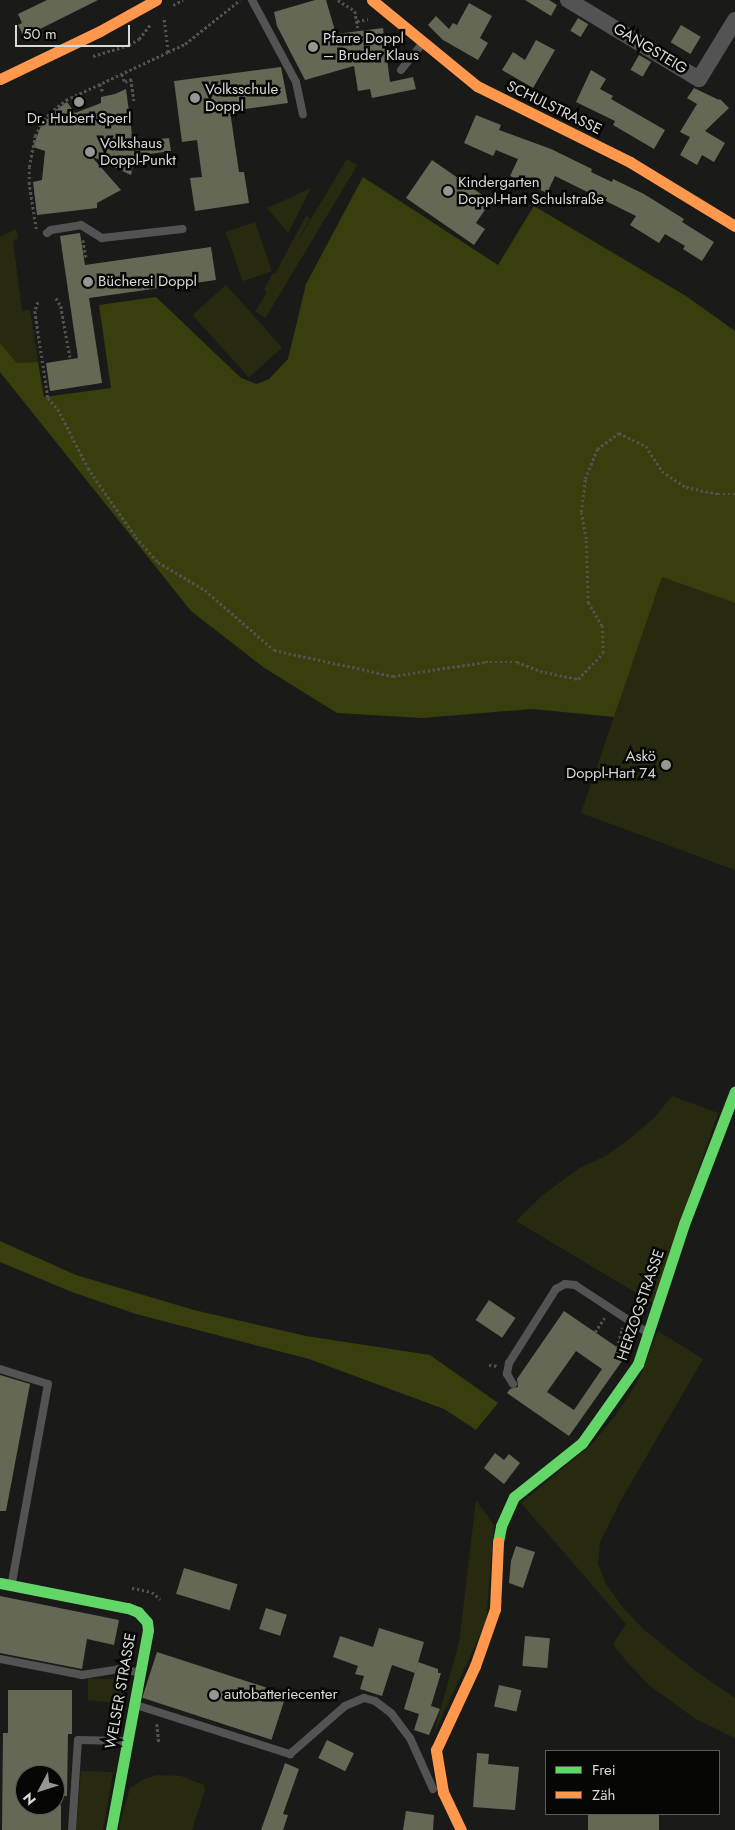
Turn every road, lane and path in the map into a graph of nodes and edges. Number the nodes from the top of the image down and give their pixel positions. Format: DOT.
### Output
graph roads {
  1 [pos="156,0"];
  2 [pos="240,0"];
  3 [pos="252,0"];
  4 [pos="338,0"];
  5 [pos="372,0"];
  6 [pos="568,0"];
  7 [pos="163,11"];
  8 [pos="735,20"];
  9 [pos="358,28"];
  10 [pos="424,43"];
  11 [pos="168,52"];
  12 [pos="400,70"];
  13 [pos="122,74"];
  14 [pos="0,79"];
  15 [pos="100,84"];
  16 [pos="103,92"];
  17 [pos="134,101"];
  18 [pos="302,114"];
  19 [pos="81,225"];
  20 [pos="735,226"];
  21 [pos="182,229"];
  22 [pos="37,231"];
  23 [pos="46,233"];
  24 [pos="87,260"];
  25 [pos="56,298"];
  26 [pos="38,302"];
  27 [pos="70,357"];
  28 [pos="735,494"];
  29 [pos="735,1091"];
  30 [pos="611,1308"];
  31 [pos="625,1317"];
  32 [pos="595,1332"];
  33 [pos="649,1333"];
  34 [pos="618,1348"];
  35 [pos="0,1369"];
  36 [pos="513,1384"];
  37 [pos="0,1583"];
  38 [pos="12,1586"];
  39 [pos="0,1659"];
  40 [pos="140,1672"];
  41 [pos="134,1704"];
  42 [pos="160,1712"];
  43 [pos="128,1741"];
  44 [pos="160,1742"];
  45 [pos="448,1805"];
  46 [pos="72,1830"];
  47 [pos="111,1830"];
  48 [pos="460,1830"];
  1 -- 14 [label="street"];
  2 -- 11 [label="path"];
  3 -- 18 [label="lane"];
  4 -- 9 [label="path"];
  5 -- 10 [label="street, SCHULSTRASSE"];
  6 -- 8 [label="street, GANGSTEIG"];
  7 -- 11 [label="path"];
  10 -- 12 [label="lane"];
  10 -- 20 [label="street, SCHULSTRASSE"];
  11 -- 13 [label="path"];
  13 -- 15 [label="path"];
  13 -- 17 [label="path"];
  15 -- 16 [label="path"];
  15 -- 22 [label="path"];
  19 -- 21 [label="lane"];
  19 -- 23 [label="lane"];
  19 -- 24 [label="path"];
  25 -- 27 [label="path"];
  26 -- 28 [label="path"];
  29 -- 33 [label="street, HERZOGSTRASSE"];
  30 -- 31 [label="lane"];
  30 -- 32 [label="path"];
  30 -- 36 [label="lane"];
  31 -- 33 [label="lane"];
  31 -- 34 [label="path"];
  33 -- 45 [label="street, HERZOGSTRASSE"];
  35 -- 38 [label="lane"];
  37 -- 38 [label="street, WELSER STRASSE"];
  38 -- 40 [label="street, WELSER STRASSE"];
  39 -- 40 [label="lane"];
  40 -- 41 [label="street, WELSER STRASSE"];
  41 -- 42 [label="lane"];
  41 -- 43 [label="street, WELSER STRASSE"];
  42 -- 44 [label="path"];
  42 -- 45 [label="lane"];
  43 -- 46 [label="lane"];
  43 -- 47 [label="street, WELSER STRASSE"];
  45 -- 48 [label="street, HERZOGSTRASSE"];
}
